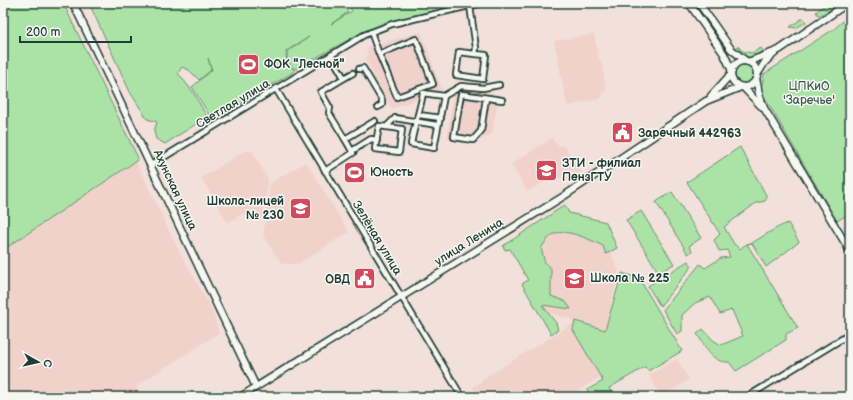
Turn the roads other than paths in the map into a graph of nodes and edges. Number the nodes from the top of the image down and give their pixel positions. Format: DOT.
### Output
graph roads {
  1 [pos="73,3"];
  2 [pos="482,3"];
  3 [pos="689,3"];
  4 [pos="699,3"];
  5 [pos="848,3"];
  6 [pos="470,6"];
  7 [pos="371,32"];
  8 [pos="779,50"];
  9 [pos="379,54"];
  10 [pos="475,54"];
  11 [pos="331,55"];
  12 [pos="747,61"];
  13 [pos="359,69"];
  14 [pos="731,72"];
  15 [pos="353,73"];
  16 [pos="757,77"];
  17 [pos="344,78"];
  18 [pos="499,85"];
  19 [pos="742,87"];
  20 [pos="276,89"];
  21 [pos="444,96"];
  22 [pos="486,98"];
  23 [pos="502,100"];
  24 [pos="706,101"];
  25 [pos="378,107"];
  26 [pos="764,108"];
  27 [pos="419,115"];
  28 [pos="441,118"];
  29 [pos="404,120"];
  30 [pos="375,121"];
  31 [pos="415,122"];
  32 [pos="437,125"];
  33 [pos="386,127"];
  34 [pos="402,129"];
  35 [pos="345,139"];
  36 [pos="377,140"];
  37 [pos="352,151"];
  38 [pos="151,165"];
  39 [pos="325,171"];
  40 [pos="850,251"];
  41 [pos="402,297"];
  42 [pos="850,334"];
  43 [pos="256,387"];
  44 [pos="240,397"];
  45 [pos="462,397"];
  46 [pos="748,397"];
  1 -- 38 [label="main road, Ахунская улица"];
  2 -- 6 [label="street, Светлая улица"];
  3 -- 14 [label="main road"];
  4 -- 12 [label="main road"];
  5 -- 8 [label="main road"];
  6 -- 7 [label="street, Светлая улица"];
  6 -- 10 [label="street"];
  7 -- 9 [label="street"];
  7 -- 11 [label="street, Светлая улица"];
  8 -- 12 [label="main road"];
  8 -- 16 [label="main road"];
  9 -- 9 [label="street"];
  10 -- 10 [label="street"];
  11 -- 17 [label="street"];
  11 -- 20 [label="street, Светлая улица"];
  12 -- 14 [label="main road"];
  12 -- 16 [label="main road"];
  13 -- 25 [label="street"];
  14 -- 19 [label="main road"];
  14 -- 24 [label="main road, улица Ленина"];
  15 -- 17 [label="street"];
  16 -- 19 [label="main road"];
  16 -- 26 [label="main road"];
  17 -- 35 [label="street"];
  18 -- 21 [label="street"];
  19 -- 24 [label="main road, улица Ленина"];
  19 -- 26 [label="main road"];
  20 -- 38 [label="street, Светлая улица"];
  20 -- 39 [label="street, Зелёная улица"];
  21 -- 27 [label="street"];
  21 -- 28 [label="street"];
  22 -- 22 [label="street"];
  22 -- 23 [label="street"];
  24 -- 41 [label="main road, улица Ленина"];
  26 -- 40 [label="main road"];
  27 -- 28 [label="street"];
  27 -- 31 [label="street"];
  28 -- 32 [label="street"];
  29 -- 31 [label="street"];
  29 -- 33 [label="street"];
  29 -- 34 [label="street"];
  30 -- 35 [label="street"];
  31 -- 32 [label="street"];
  31 -- 32 [label="street"];
  33 -- 34 [label="street"];
  33 -- 36 [label="street"];
  34 -- 36 [label="street"];
  35 -- 37 [label="street"];
  36 -- 37 [label="street"];
  37 -- 39 [label="street"];
  38 -- 43 [label="main road, Ахунская улица"];
  39 -- 41 [label="street, Зелёная улица"];
  41 -- 43 [label="main road, улица Ленина"];
  41 -- 45 [label="street, Зелёная улица"];
  42 -- 46 [label="street"];
  43 -- 44 [label="main road, улица Ленина"];
}
